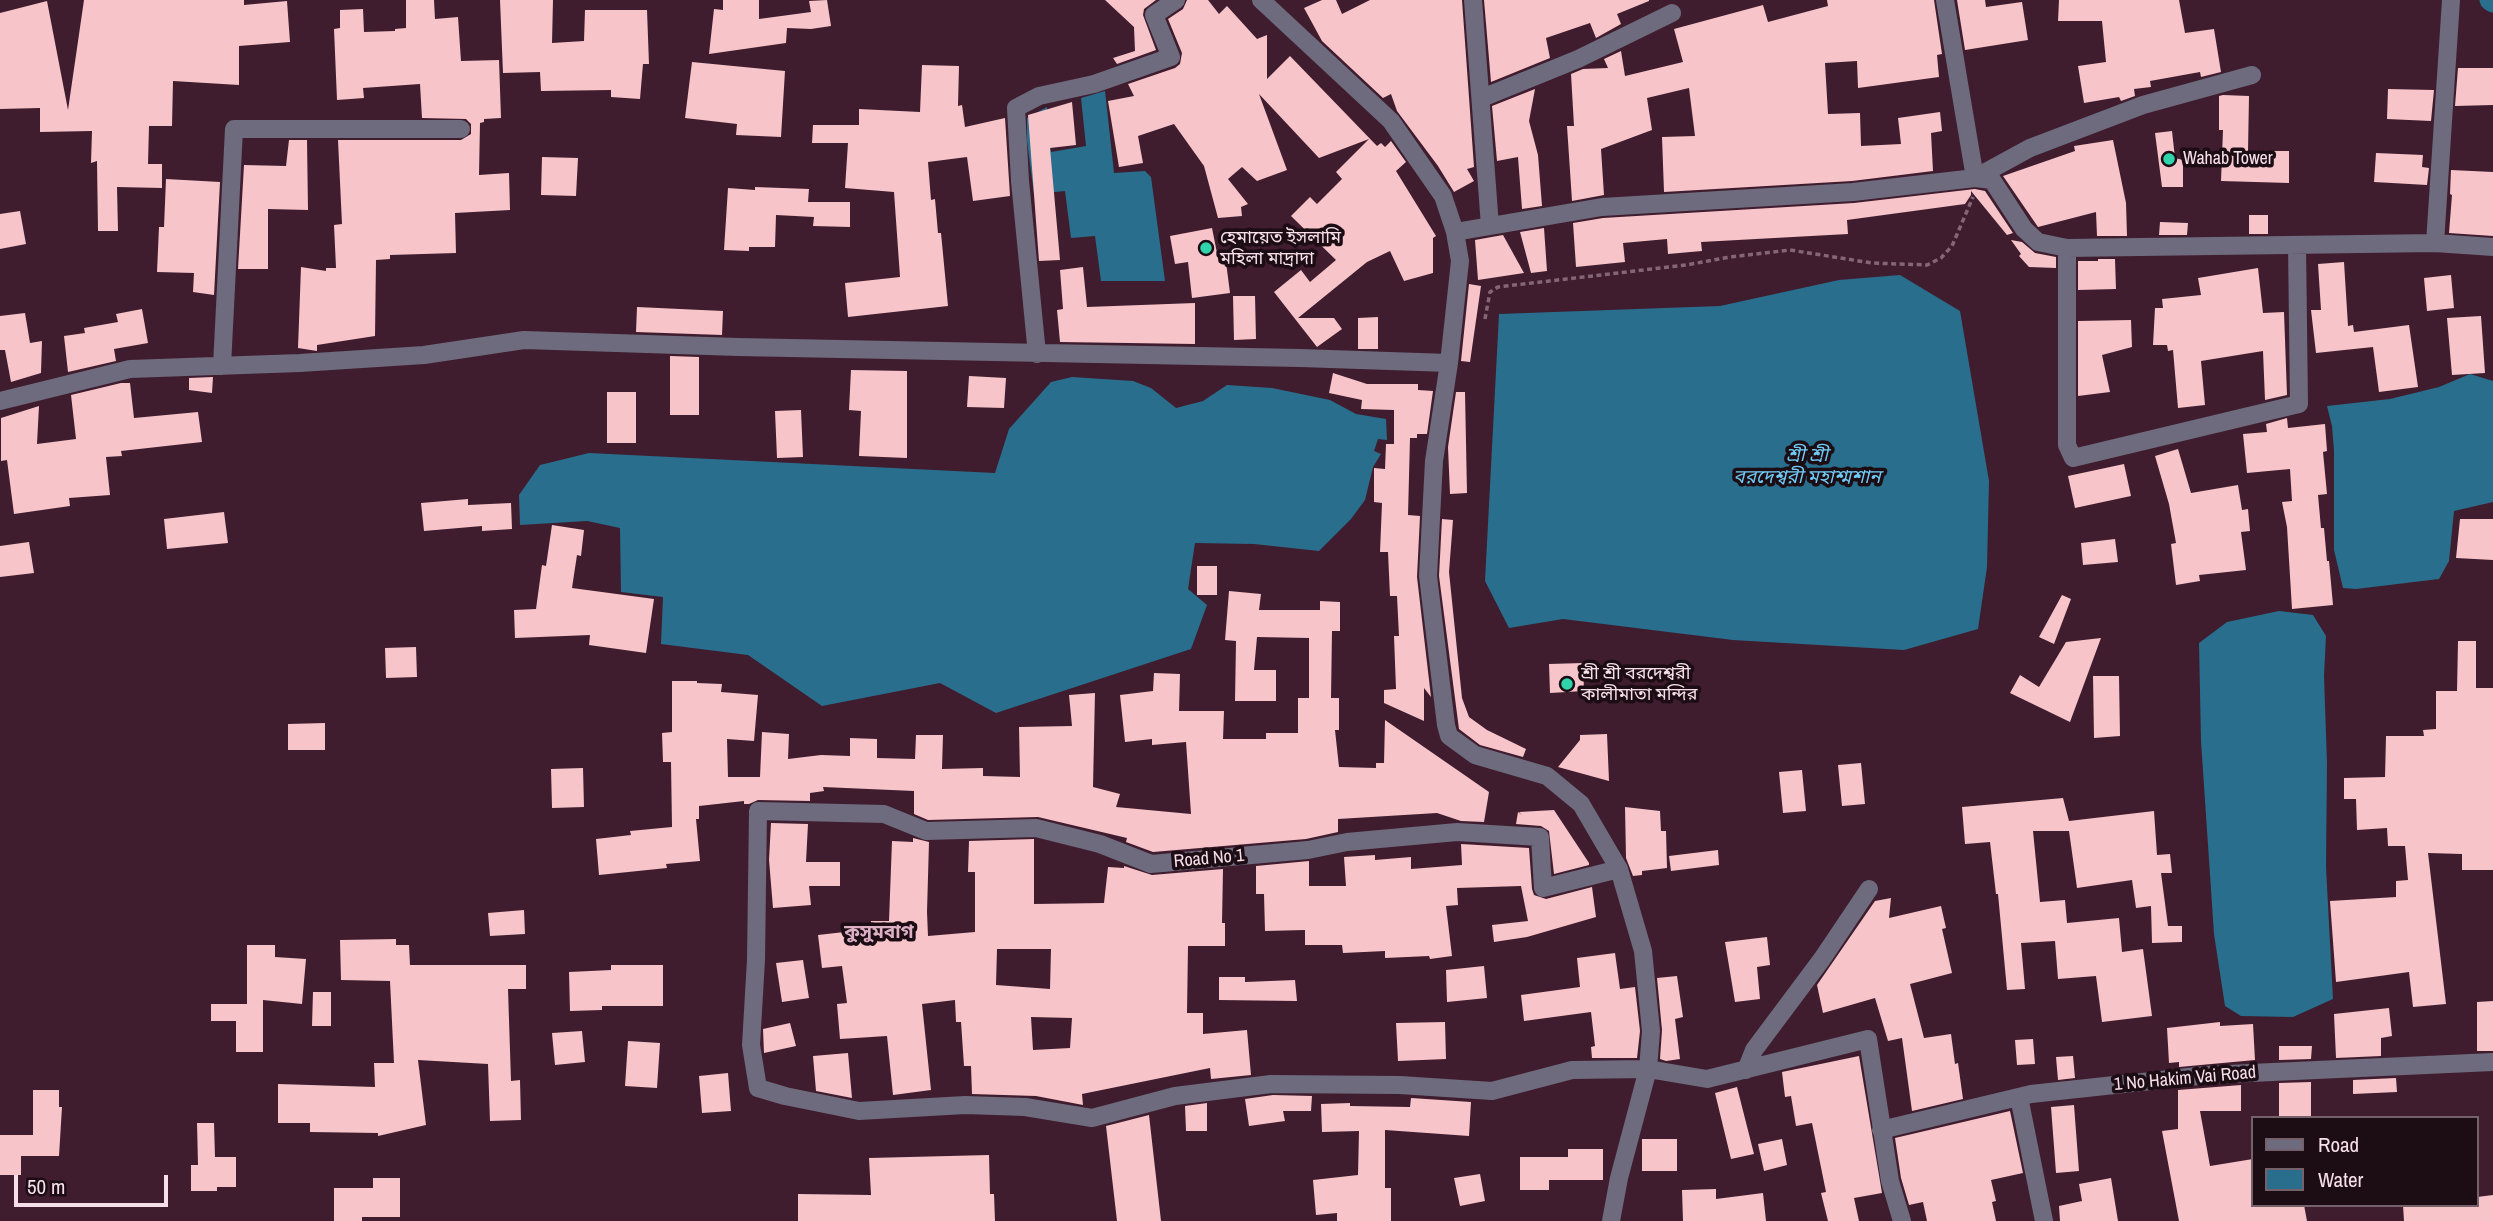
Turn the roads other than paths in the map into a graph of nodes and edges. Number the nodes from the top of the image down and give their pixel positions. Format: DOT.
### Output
graph roads {
  1 [pos="1176,0"];
  2 [pos="1261,0"];
  3 [pos="1473,0"];
  4 [pos="1945,0"];
  5 [pos="2451,4"];
  6 [pos="1672,13"];
  7 [pos="2252,75"];
  8 [pos="1482,98"];
  9 [pos="461,129"];
  10 [pos="1975,178"];
  11 [pos="1490,226"];
  12 [pos="1454,232"];
  13 [pos="2435,243"];
  14 [pos="2297,245"];
  15 [pos="2493,247"];
  16 [pos="2067,248"];
  17 [pos="1037,354"];
  18 [pos="1449,363"];
  19 [pos="222,366"];
  20 [pos="0,401"];
  21 [pos="1619,869"];
  22 [pos="1868,889"];
  23 [pos="2493,1062"];
  24 [pos="1648,1069"];
  25 [pos="1746,1070"];
  26 [pos="2019,1097"];
  27 [pos="1881,1130"];
  28 [pos="1611,1221"];
  29 [pos="1902,1221"];
  30 [pos="2044,1221"];
  1 -- 17 [label="street"];
  2 -- 12 [label="street"];
  3 -- 8 [label="street"];
  4 -- 10 [label="street"];
  5 -- 13 [label="street"];
  6 -- 8 [label="street"];
  7 -- 10 [label="street"];
  8 -- 11 [label="street"];
  9 -- 19 [label="street"];
  10 -- 11 [label="street"];
  10 -- 16 [label="street"];
  11 -- 12 [label="street"];
  12 -- 18 [label="street"];
  13 -- 14 [label="street"];
  13 -- 15 [label="street"];
  14 -- 16 [label="street"];
  14 -- 16 [label="street"];
  17 -- 18 [label="street"];
  17 -- 19 [label="street"];
  18 -- 21 [label="street"];
  19 -- 20 [label="street"];
  21 -- 24 [label="street"];
  21 -- 24 [label="street, Road No 1"];
  22 -- 25 [label="street"];
  23 -- 26 [label="street, 1 No Hakim Vai Road"];
  24 -- 25 [label="street"];
  24 -- 28 [label="street"];
  25 -- 27 [label="street"];
  26 -- 27 [label="street, 1 No Hakim Vai Road"];
  26 -- 30 [label="street"];
  27 -- 29 [label="street"];
}
